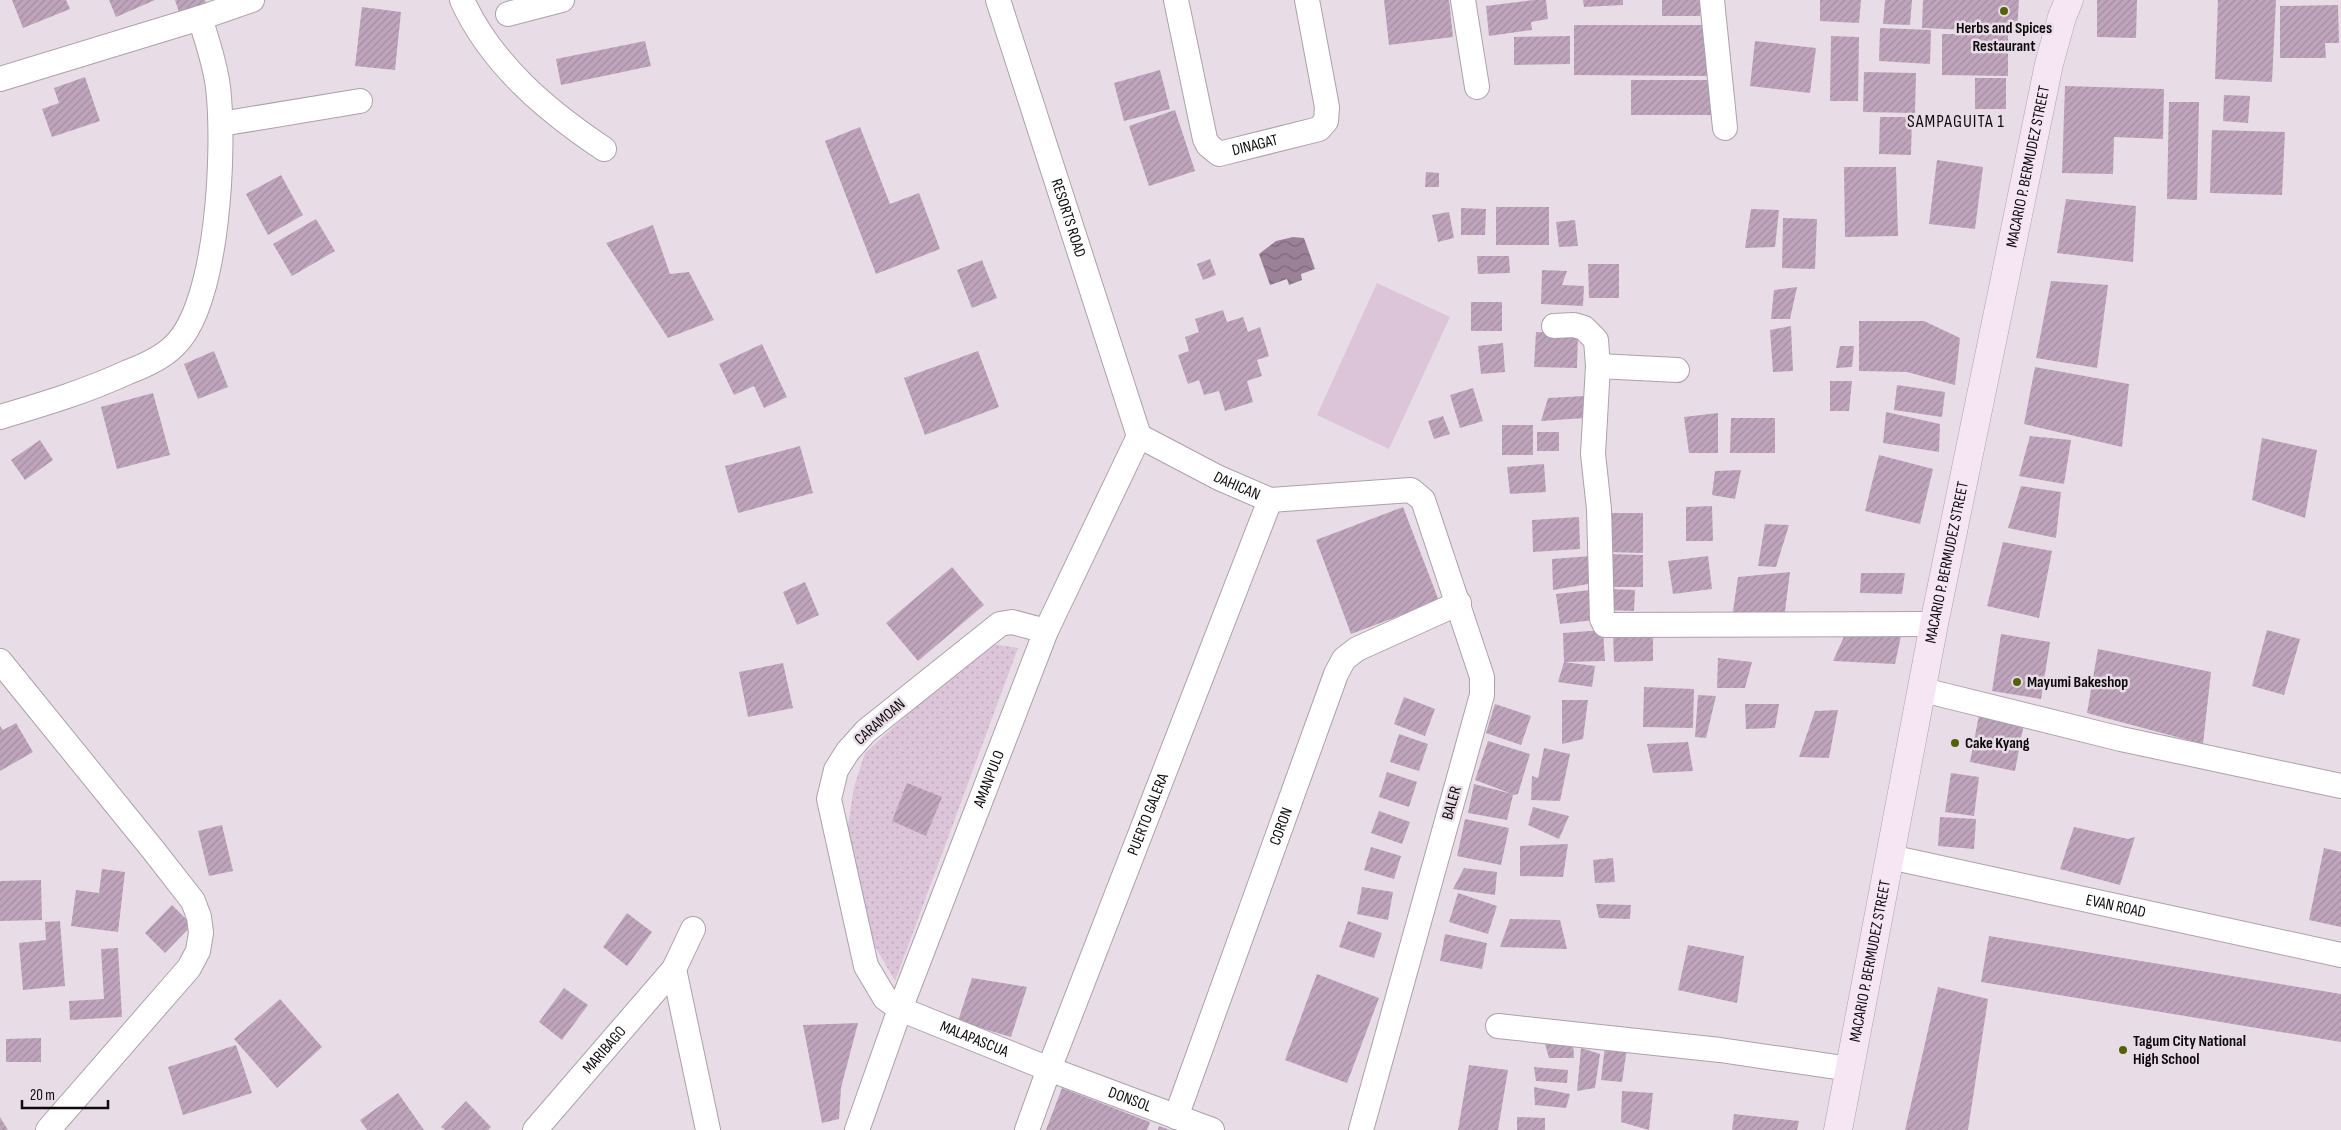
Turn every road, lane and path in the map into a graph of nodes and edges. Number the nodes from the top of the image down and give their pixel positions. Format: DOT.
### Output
graph roads {
  1 [pos="252,0"];
  2 [pos="462,0"];
  3 [pos="562,0"];
  4 [pos="998,0"];
  5 [pos="1176,0"];
  6 [pos="1308,0"];
  7 [pos="1463,0"];
  8 [pos="1712,0"];
  9 [pos="2069,0"];
  10 [pos="508,14"];
  11 [pos="200,18"];
  12 [pos="0,79"];
  13 [pos="1478,87"];
  14 [pos="360,101"];
  15 [pos="221,124"];
  16 [pos="1725,128"];
  17 [pos="604,149"];
  18 [pos="1554,326"];
  19 [pos="1598,366"];
  20 [pos="1677,370"];
  21 [pos="0,417"];
  22 [pos="1139,436"];
  23 [pos="1404,489"];
  24 [pos="1270,500"];
  25 [pos="1459,603"];
  26 [pos="1934,624"];
  27 [pos="1046,631"];
  28 [pos="0,661"];
  29 [pos="1923,690"];
  30 [pos="2341,786"];
  31 [pos="1890,857"];
  32 [pos="693,929"];
  33 [pos="2341,955"];
  34 [pos="674,969"];
  35 [pos="900,1009"];
  36 [pos="1498,1026"];
  37 [pos="1049,1069"];
  38 [pos="1850,1069"];
  39 [pos="1176,1117"];
  40 [pos="702,1126"];
  41 [pos="48,1130"];
  42 [pos="534,1130"];
  43 [pos="857,1130"];
  44 [pos="1028,1130"];
  45 [pos="1212,1130"];
  46 [pos="1361,1130"];
  47 [pos="1838,1130"];
  1 -- 11 [label="street"];
  2 -- 17 [label="street"];
  3 -- 10 [label="street"];
  4 -- 22 [label="street, RESORTS ROAD"];
  5 -- 6 [label="street, DINAGAT"];
  7 -- 13 [label="street"];
  8 -- 16 [label="street"];
  9 -- 26 [label="main road, MACARIO P. BERMUDEZ STREET"];
  11 -- 12 [label="street"];
  11 -- 15 [label="street"];
  14 -- 15 [label="street"];
  15 -- 21 [label="street"];
  18 -- 19 [label="street"];
  19 -- 20 [label="street"];
  19 -- 26 [label="street"];
  22 -- 24 [label="street, DAHICAN"];
  22 -- 27 [label="street, AMANPULO"];
  23 -- 24 [label="street, DAHICAN"];
  23 -- 25 [label="street, BALER"];
  24 -- 37 [label="street, PUERTO GALERA"];
  25 -- 39 [label="street, CORON"];
  25 -- 46 [label="street, BALER"];
  26 -- 29 [label="main road, MACARIO P. BERMUDEZ STREET"];
  27 -- 35 [label="street, AMANPULO"];
  27 -- 35 [label="street, CARAMOAN"];
  28 -- 41 [label="street"];
  29 -- 30 [label="street"];
  29 -- 31 [label="main road, MACARIO P. BERMUDEZ STREET"];
  31 -- 33 [label="street, EVAN ROAD"];
  31 -- 38 [label="main road, MACARIO P. BERMUDEZ STREET"];
  32 -- 34 [label="street, MARIBAGO"];
  34 -- 40 [label="street"];
  34 -- 42 [label="street, MARIBAGO"];
  35 -- 37 [label="street, MALAPASCUA"];
  35 -- 43 [label="street, AMANPULO"];
  36 -- 38 [label="street"];
  37 -- 39 [label="street, DONSOL"];
  37 -- 44 [label="street, PUERTO GALERA"];
  38 -- 47 [label="main road, MACARIO P. BERMUDEZ STREET"];
  39 -- 45 [label="street, DONSOL"];
}
